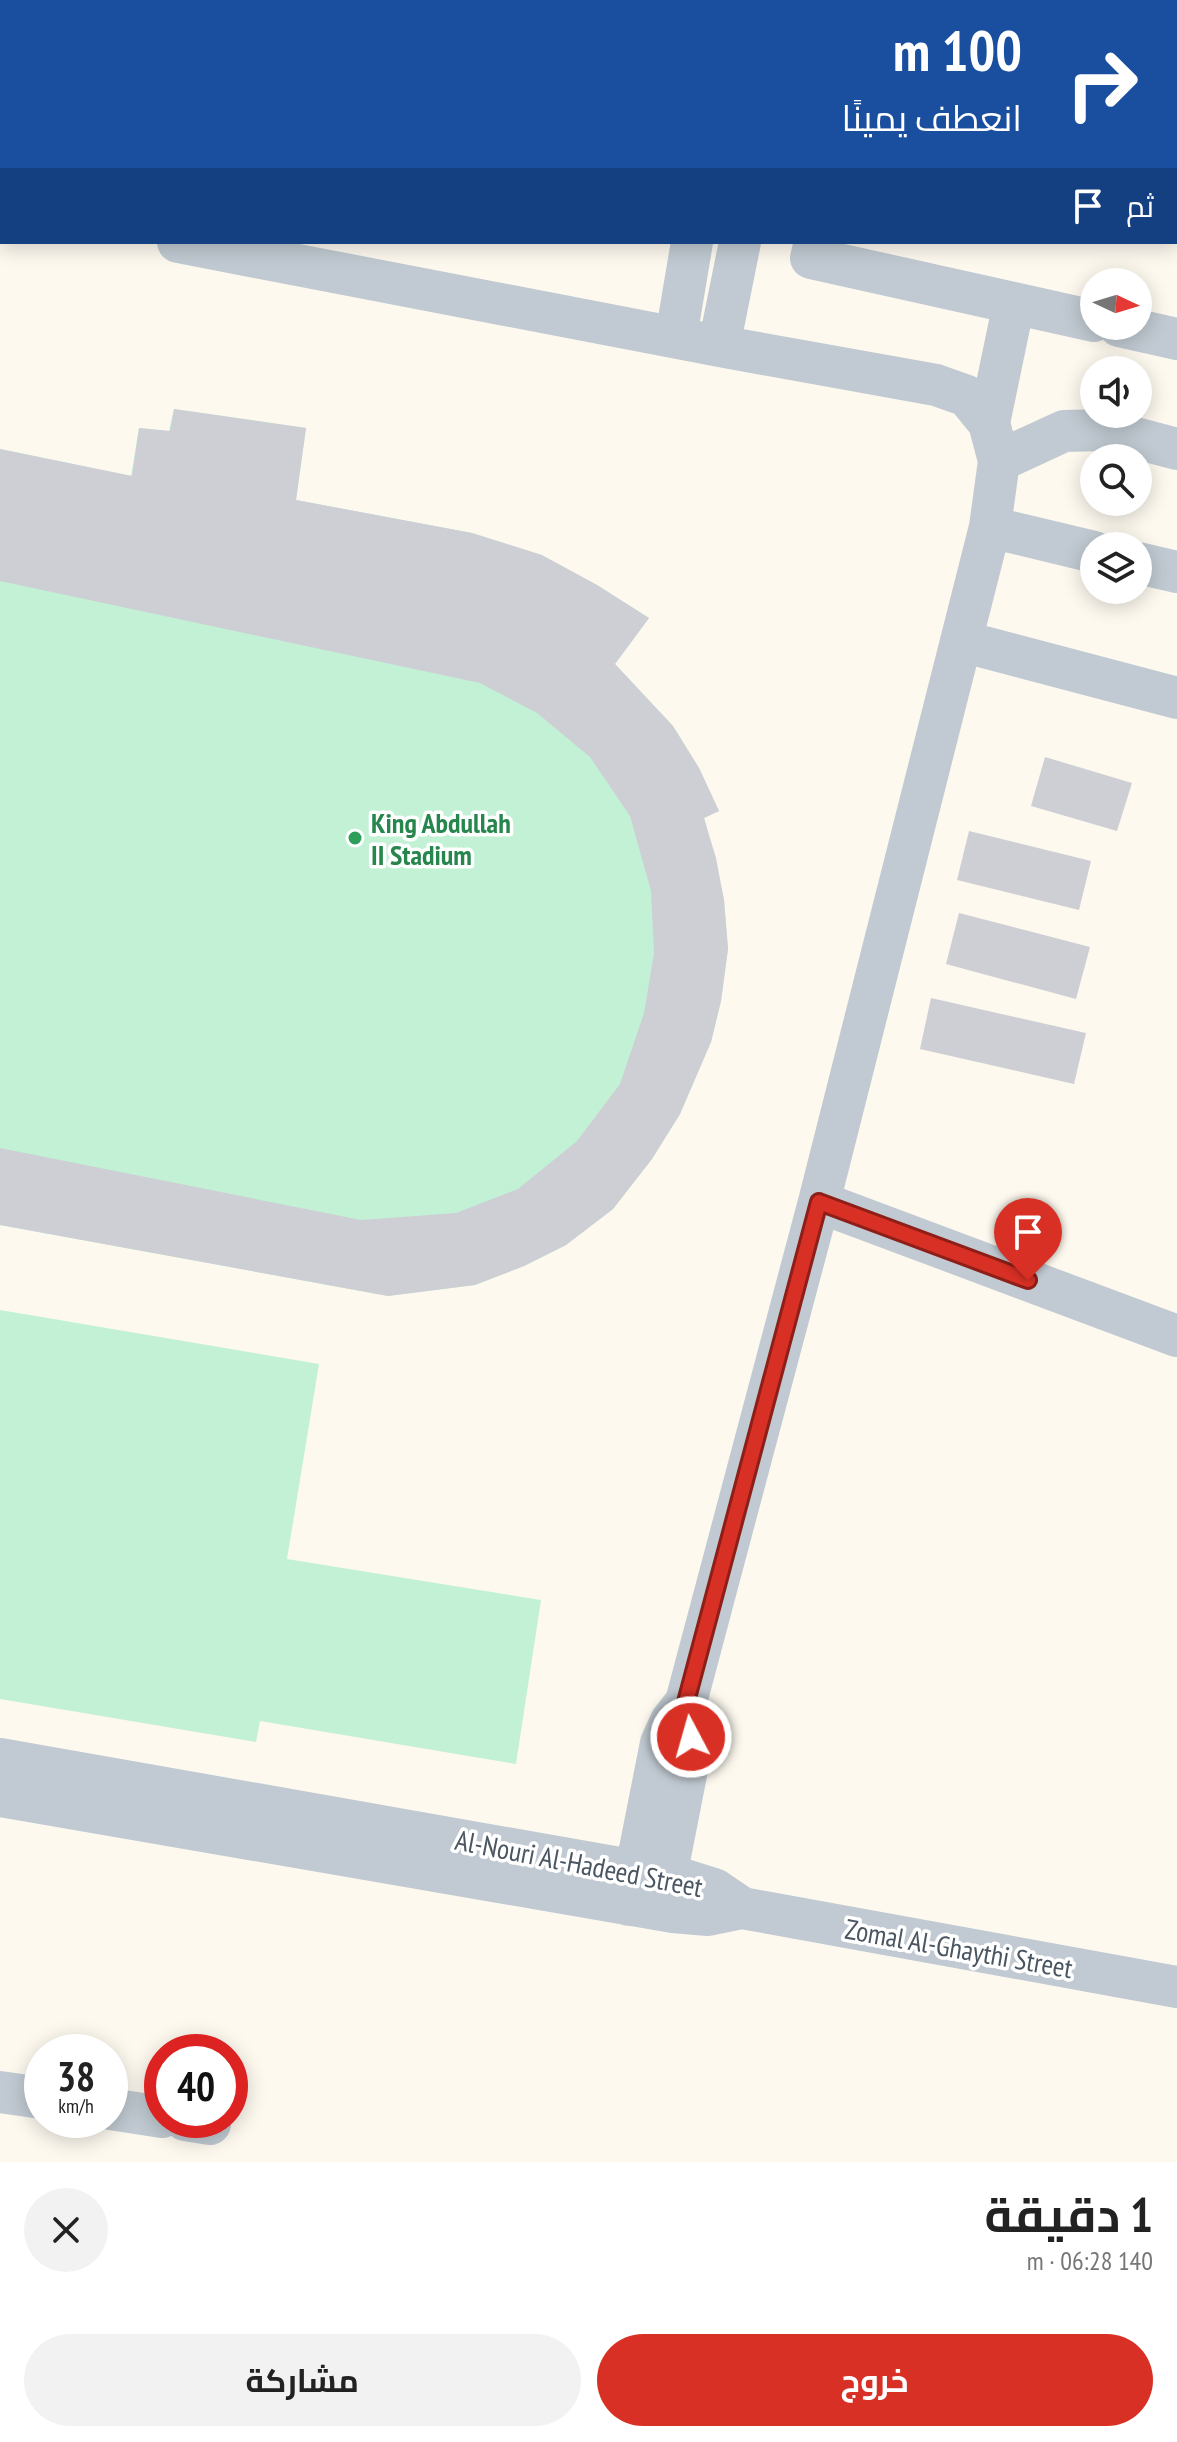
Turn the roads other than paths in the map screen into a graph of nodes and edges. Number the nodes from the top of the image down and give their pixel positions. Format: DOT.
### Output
graph roads {
  1 [pos="200,244"];
  2 [pos="692,244"];
  3 [pos="740,244"];
  4 [pos="814,244"];
  5 [pos="222,246"];
  6 [pos="1014,303"];
  7 [pos="1080,318"];
  8 [pos="1152,333"];
  9 [pos="676,337"];
  10 [pos="1177,339"];
  11 [pos="719,346"];
  12 [pos="994,442"];
  13 [pos="1177,449"];
  14 [pos="990,527"];
  15 [pos="1080,549"];
  16 [pos="1152,566"];
  17 [pos="1177,572"];
  18 [pos="961,641"];
  19 [pos="1177,698"];
  20 [pos="819,1202"];
  21 [pos="1177,1336"];
  22 [pos="0,1759"];
  23 [pos="0,1796"];
  24 [pos="648,1890"];
  25 [pos="742,1908"];
  26 [pos="1177,1987"];
  27 [pos="0,2092"];
  28 [pos="24,2095"];
  1 -- 5 [label="street"];
  2 -- 9 [label="street"];
  3 -- 11 [label="street"];
  4 -- 6 [label="street"];
  5 -- 9 [label="street"];
  6 -- 7 [label="street"];
  6 -- 12 [label="street"];
  8 -- 10 [label="street"];
  9 -- 11 [label="street"];
  11 -- 12 [label="street"];
  12 -- 13 [label="street"];
  12 -- 14 [label="street"];
  14 -- 15 [label="street"];
  14 -- 18 [label="street"];
  16 -- 17 [label="street"];
  18 -- 19 [label="street"];
  18 -- 20 [label="street"];
  20 -- 21 [label="street"];
  20 -- 24 [label="street"];
  22 -- 24 [label="street, Al-Nouri Al-Hadeed Street"];
  23 -- 24 [label="street, Al-Nouri Al-Hadeed Street"];
  24 -- 25 [label="street, Al-Nouri Al-Hadeed Street"];
  25 -- 26 [label="street, Zomal Al-Ghaythi Street"];
  27 -- 28 [label="street"];
}
